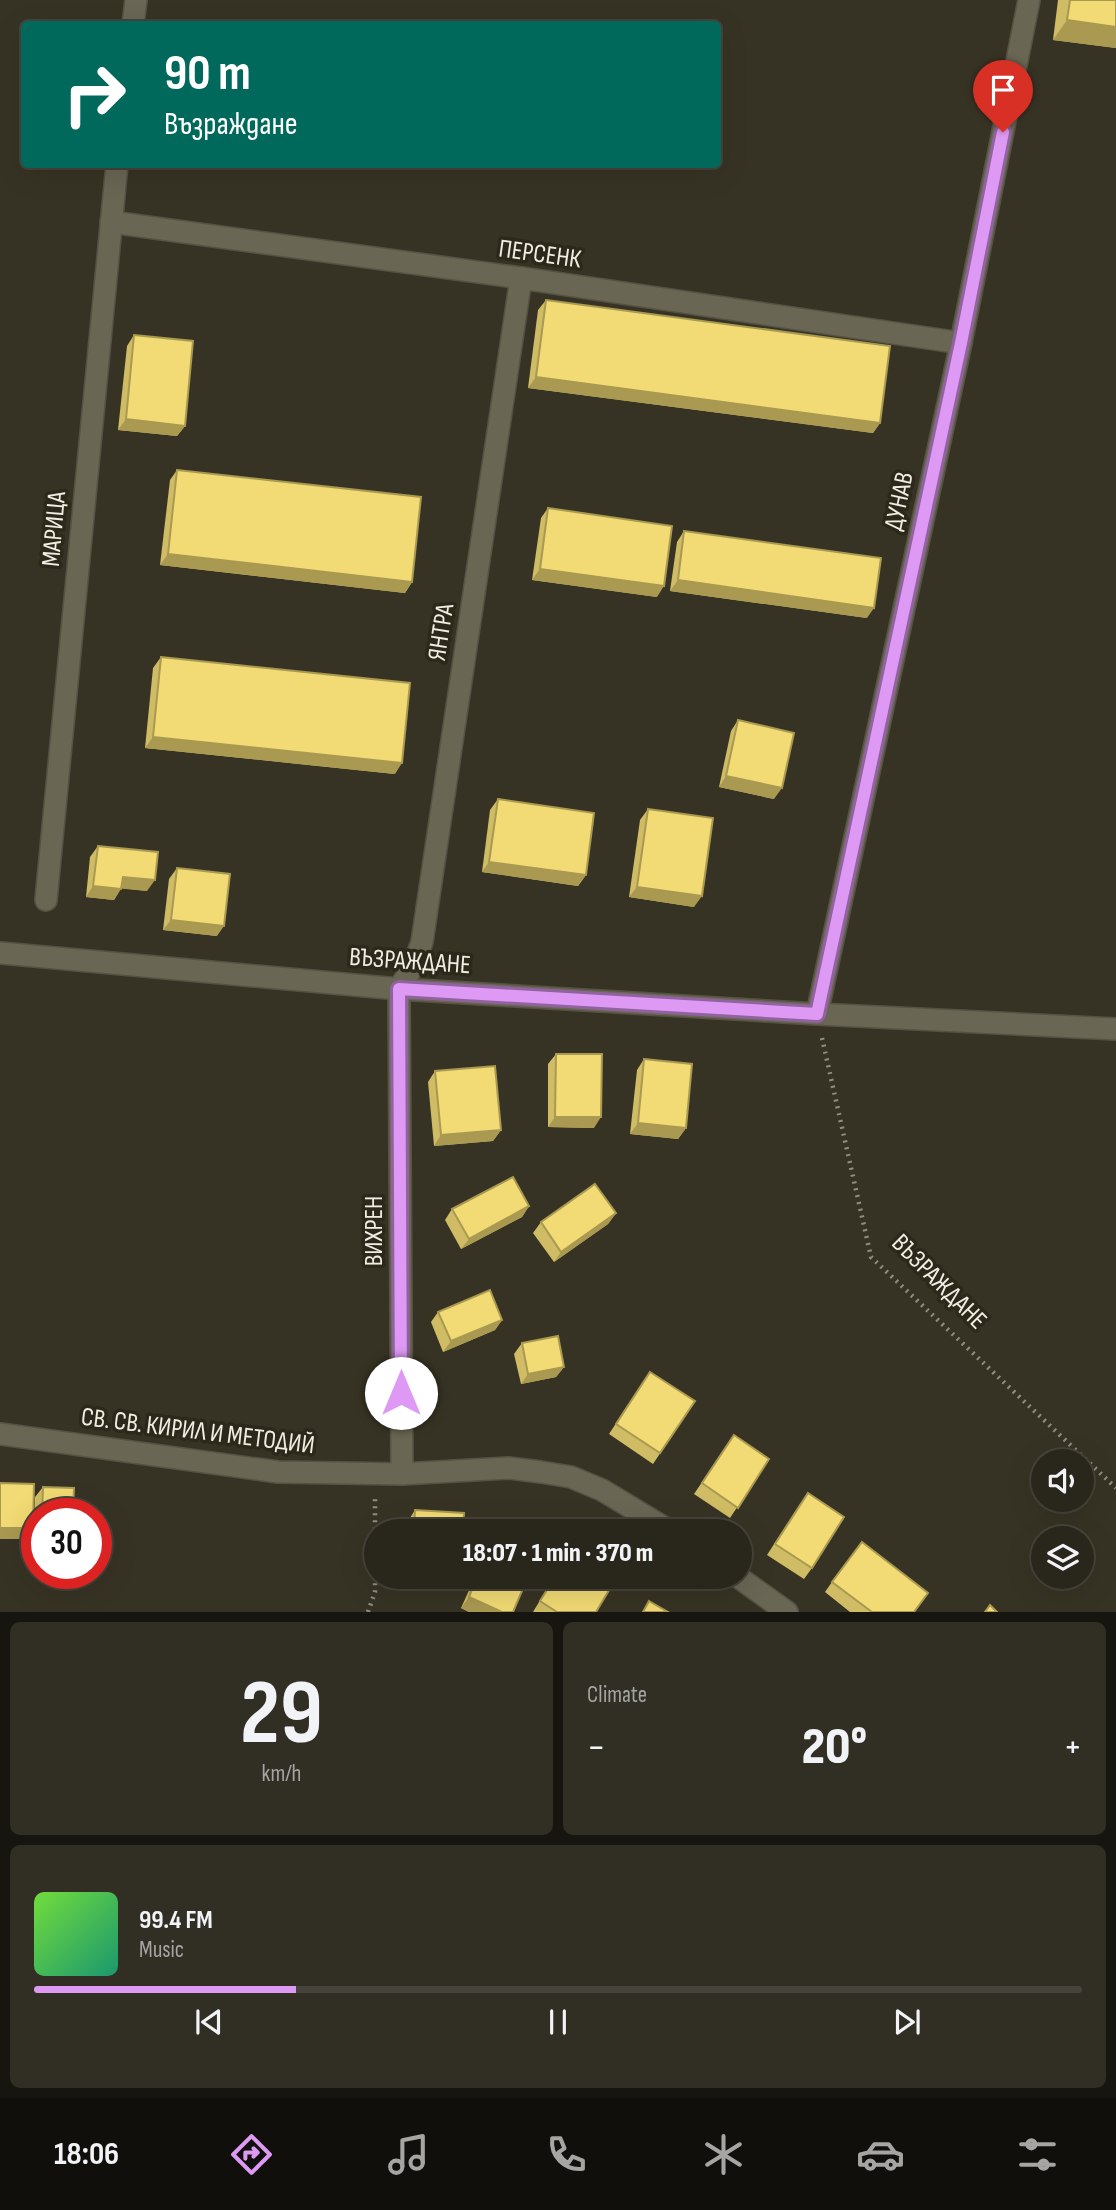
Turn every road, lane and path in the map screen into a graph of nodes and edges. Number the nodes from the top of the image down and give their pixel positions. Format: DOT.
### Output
graph roads {
  1 [pos="136,0"];
  2 [pos="1029,0"];
  3 [pos="133,21"];
  4 [pos="117,168"];
  5 [pos="111,222"];
  6 [pos="522,278"];
  7 [pos="961,343"];
  8 [pos="46,900"];
  9 [pos="0,953"];
  10 [pos="399,989"];
  11 [pos="817,1014"];
  12 [pos="1116,1029"];
  13 [pos="0,1434"];
  14 [pos="375,1474"];
  15 [pos="402,1474"];
  16 [pos="1116,1488"];
  17 [pos="650,1519"];
  18 [pos="752,1587"];
  19 [pos="368,1612"];
  20 [pos="787,1612"];
  1 -- 3 [label="street"];
  2 -- 7 [label="street, ДУНАВ"];
  4 -- 5 [label="street, МАРИЦА"];
  5 -- 6 [label="street, ПЕРСЕНК"];
  5 -- 8 [label="street, МАРИЦА"];
  6 -- 7 [label="street, ПЕРСЕНК"];
  6 -- 10 [label="street, ЯНТРА"];
  7 -- 11 [label="street, ДУНАВ"];
  9 -- 10 [label="street, ВЪЗРАЖДАНЕ"];
  10 -- 11 [label="street, ВЪЗРАЖДАНЕ"];
  10 -- 15 [label="street, ВИХРЕН"];
  11 -- 12 [label="street, ВЪЗРАЖДАНЕ"];
  11 -- 16 [label="path, ВЪЗРАЖДАНЕ"];
  13 -- 14 [label="street, СВ. СВ. КИРИЛ И МЕТОДИЙ"];
  14 -- 15 [label="street, СВ. СВ. КИРИЛ И МЕТОДИЙ"];
  14 -- 19 [label="path"];
  15 -- 17 [label="street, СВ. СВ. КИРИЛ И МЕТОДИЙ"];
  18 -- 20 [label="street"];
}
